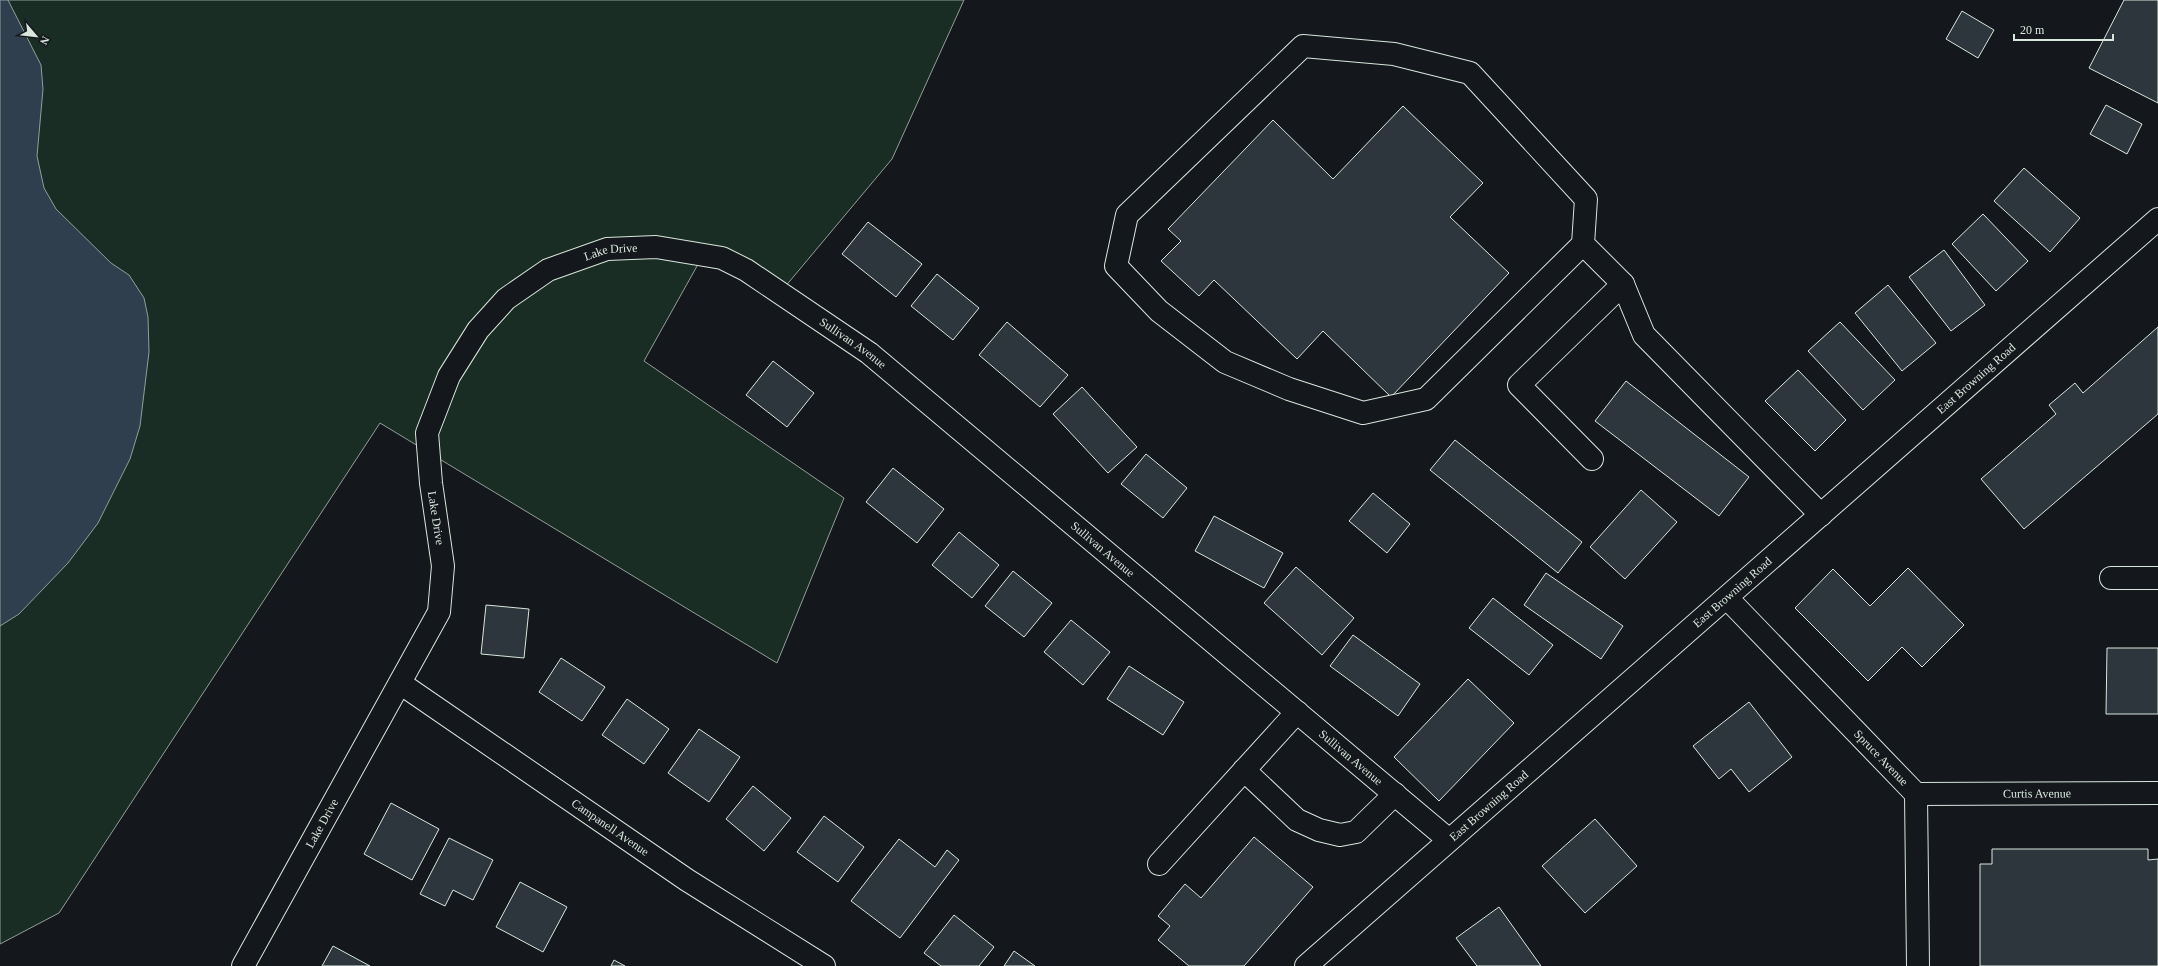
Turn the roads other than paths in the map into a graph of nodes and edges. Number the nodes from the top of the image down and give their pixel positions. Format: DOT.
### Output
graph roads {
  1 [pos="2158,219"];
  2 [pos="1583,244"];
  3 [pos="746,270"];
  4 [pos="1623,284"];
  5 [pos="1592,459"];
  6 [pos="1821,515"];
  7 [pos="2111,578"];
  8 [pos="2158,578"];
  9 [pos="1727,598"];
  10 [pos="400,684"];
  11 [pos="1297,712"];
  12 [pos="1244,770"];
  13 [pos="2158,793"];
  14 [pos="1395,794"];
  15 [pos="1916,794"];
  16 [pos="1450,840"];
  17 [pos="1158,864"];
  18 [pos="243,966"];
  19 [pos="824,966"];
  20 [pos="1306,966"];
  21 [pos="1918,966"];
  1 -- 6 [label="street, East Browning Road"];
  2 -- 2 [label="street"];
  2 -- 4 [label="street"];
  3 -- 10 [label="street, Lake Drive"];
  3 -- 11 [label="street, Sullivan Avenue"];
  4 -- 5 [label="street"];
  4 -- 6 [label="street"];
  6 -- 9 [label="street, East Browning Road"];
  7 -- 8 [label="street"];
  9 -- 15 [label="street, Spruce Avenue"];
  9 -- 16 [label="street, East Browning Road"];
  10 -- 18 [label="street, Lake Drive"];
  10 -- 19 [label="street, Campanell Avenue"];
  11 -- 12 [label="street"];
  11 -- 14 [label="street, Sullivan Avenue"];
  12 -- 14 [label="street"];
  12 -- 17 [label="street"];
  13 -- 15 [label="street, Curtis Avenue"];
  14 -- 16 [label="street, Sullivan Avenue"];
  15 -- 21 [label="street, Spruce Avenue"];
  16 -- 20 [label="street, East Browning Road"];
}
